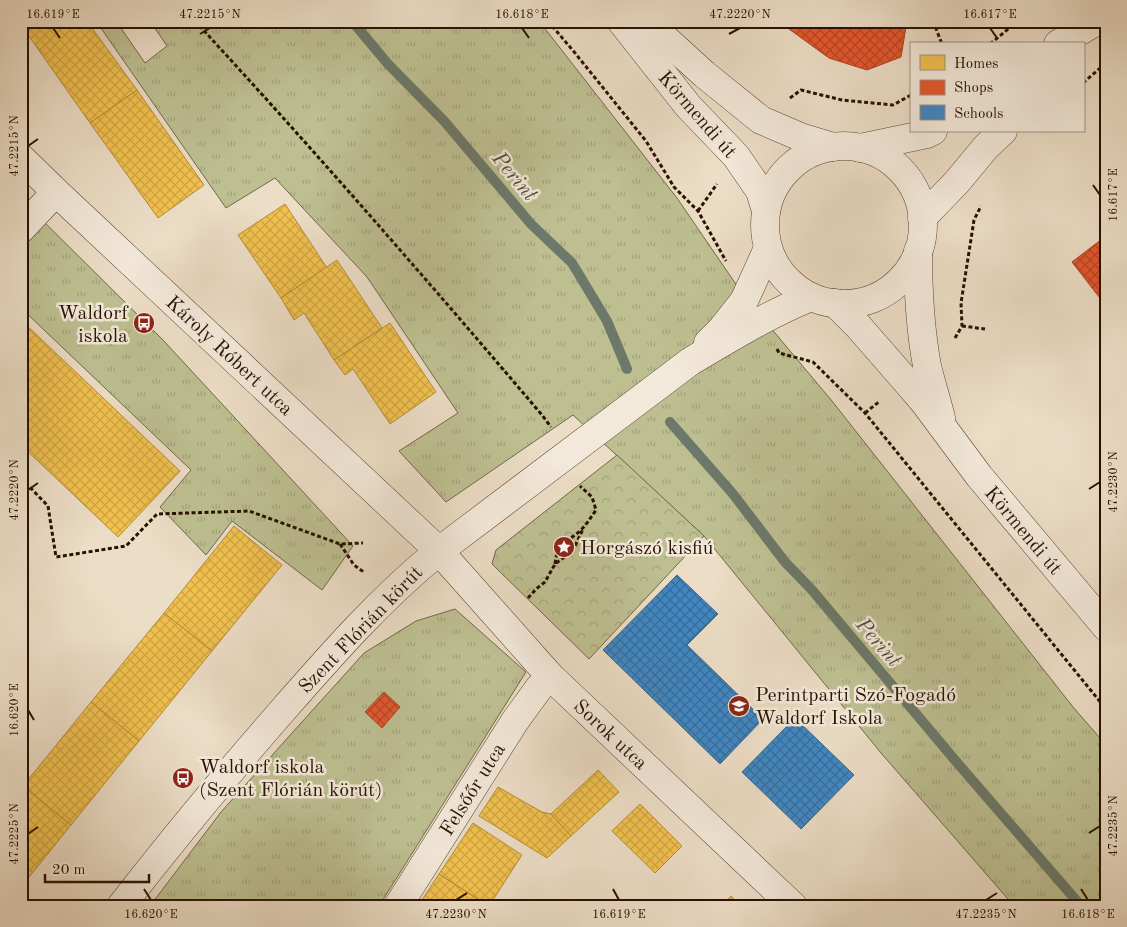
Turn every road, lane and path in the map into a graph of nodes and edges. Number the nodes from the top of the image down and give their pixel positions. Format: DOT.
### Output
graph roads {
  1 [pos="196,21"];
  2 [pos="548,21"];
  3 [pos="621,21"];
  4 [pos="646,21"];
  5 [pos="933,21"];
  6 [pos="1018,21"];
  7 [pos="1097,21"];
  8 [pos="1106,23"];
  9 [pos="941,42"];
  10 [pos="992,42"];
  11 [pos="1061,42"];
  12 [pos="1084,49"];
  13 [pos="1106,62"];
  14 [pos="1084,82"];
  15 [pos="801,90"];
  16 [pos="910,96"];
  17 [pos="931,132"];
  18 [pos="1002,132"];
  19 [pos="833,147"];
  20 [pos="860,148"];
  21 [pos="21,158"];
  22 [pos="56,192"];
  23 [pos="981,205"];
  24 [pos="698,211"];
  25 [pos="766,212"];
  26 [pos="922,218"];
  27 [pos="21,229"];
  28 [pos="768,248"];
  29 [pos="918,249"];
  30 [pos="823,300"];
  31 [pos="962,326"];
  32 [pos="985,329"];
  33 [pos="724,335"];
  34 [pos="917,374"];
  35 [pos="581,446"];
  36 [pos="21,478"];
  37 [pos="580,486"];
  38 [pos="583,528"];
  39 [pos="363,543"];
  40 [pos="340,544"];
  41 [pos="439,552"];
  42 [pos="555,564"];
  43 [pos="366,574"];
  44 [pos="528,598"];
  45 [pos="1106,627"];
  46 [pos="550,676"];
  47 [pos="1106,709"];
  48 [pos="121,906"];
  49 [pos="398,906"];
  50 [pos="793,906"];
  1 -- 35 [label="path"];
  2 -- 24 [label="path"];
  3 -- 25 [label="street, Körmendi út"];
  4 -- 19 [label="street, Körmendi út"];
  5 -- 9 [label="path"];
  6 -- 10 [label="path"];
  7 -- 11 [label="street"];
  8 -- 12 [label="street"];
  13 -- 14 [label="path"];
  15 -- 16 [label="path"];
  17 -- 20 [label="street"];
  18 -- 26 [label="street"];
  19 -- 20 [label="street"];
  19 -- 25 [label="street"];
  20 -- 26 [label="street"];
  21 -- 22 [label="street, Károly Róbert utca"];
  22 -- 27 [label="street"];
  22 -- 41 [label="street, Károly Róbert utca"];
  23 -- 31 [label="path"];
  25 -- 28 [label="street"];
  26 -- 29 [label="street"];
  28 -- 30 [label="street"];
  28 -- 33 [label="street, Szent Flórián körút"];
  29 -- 30 [label="street"];
  29 -- 34 [label="street, Körmendi út"];
  30 -- 33 [label="street, Szent Flórián körút"];
  30 -- 34 [label="street, Körmendi út"];
  31 -- 32 [label="path"];
  31 -- 34 [label="path"];
  33 -- 35 [label="street, Szent Flórián körút"];
  34 -- 45 [label="street, Körmendi út"];
  34 -- 47 [label="path"];
  35 -- 41 [label="street, Szent Flórián körút"];
  36 -- 40 [label="path"];
  37 -- 38 [label="path"];
  38 -- 42 [label="path"];
  38 -- 42 [label="path"];
  39 -- 40 [label="path"];
  40 -- 43 [label="path"];
  41 -- 46 [label="street, Sorok utca"];
  41 -- 48 [label="street, Szent Flórián körút"];
  42 -- 44 [label="path"];
  46 -- 49 [label="street, Felsőőr utca"];
  46 -- 50 [label="street, Sorok utca"];
}
